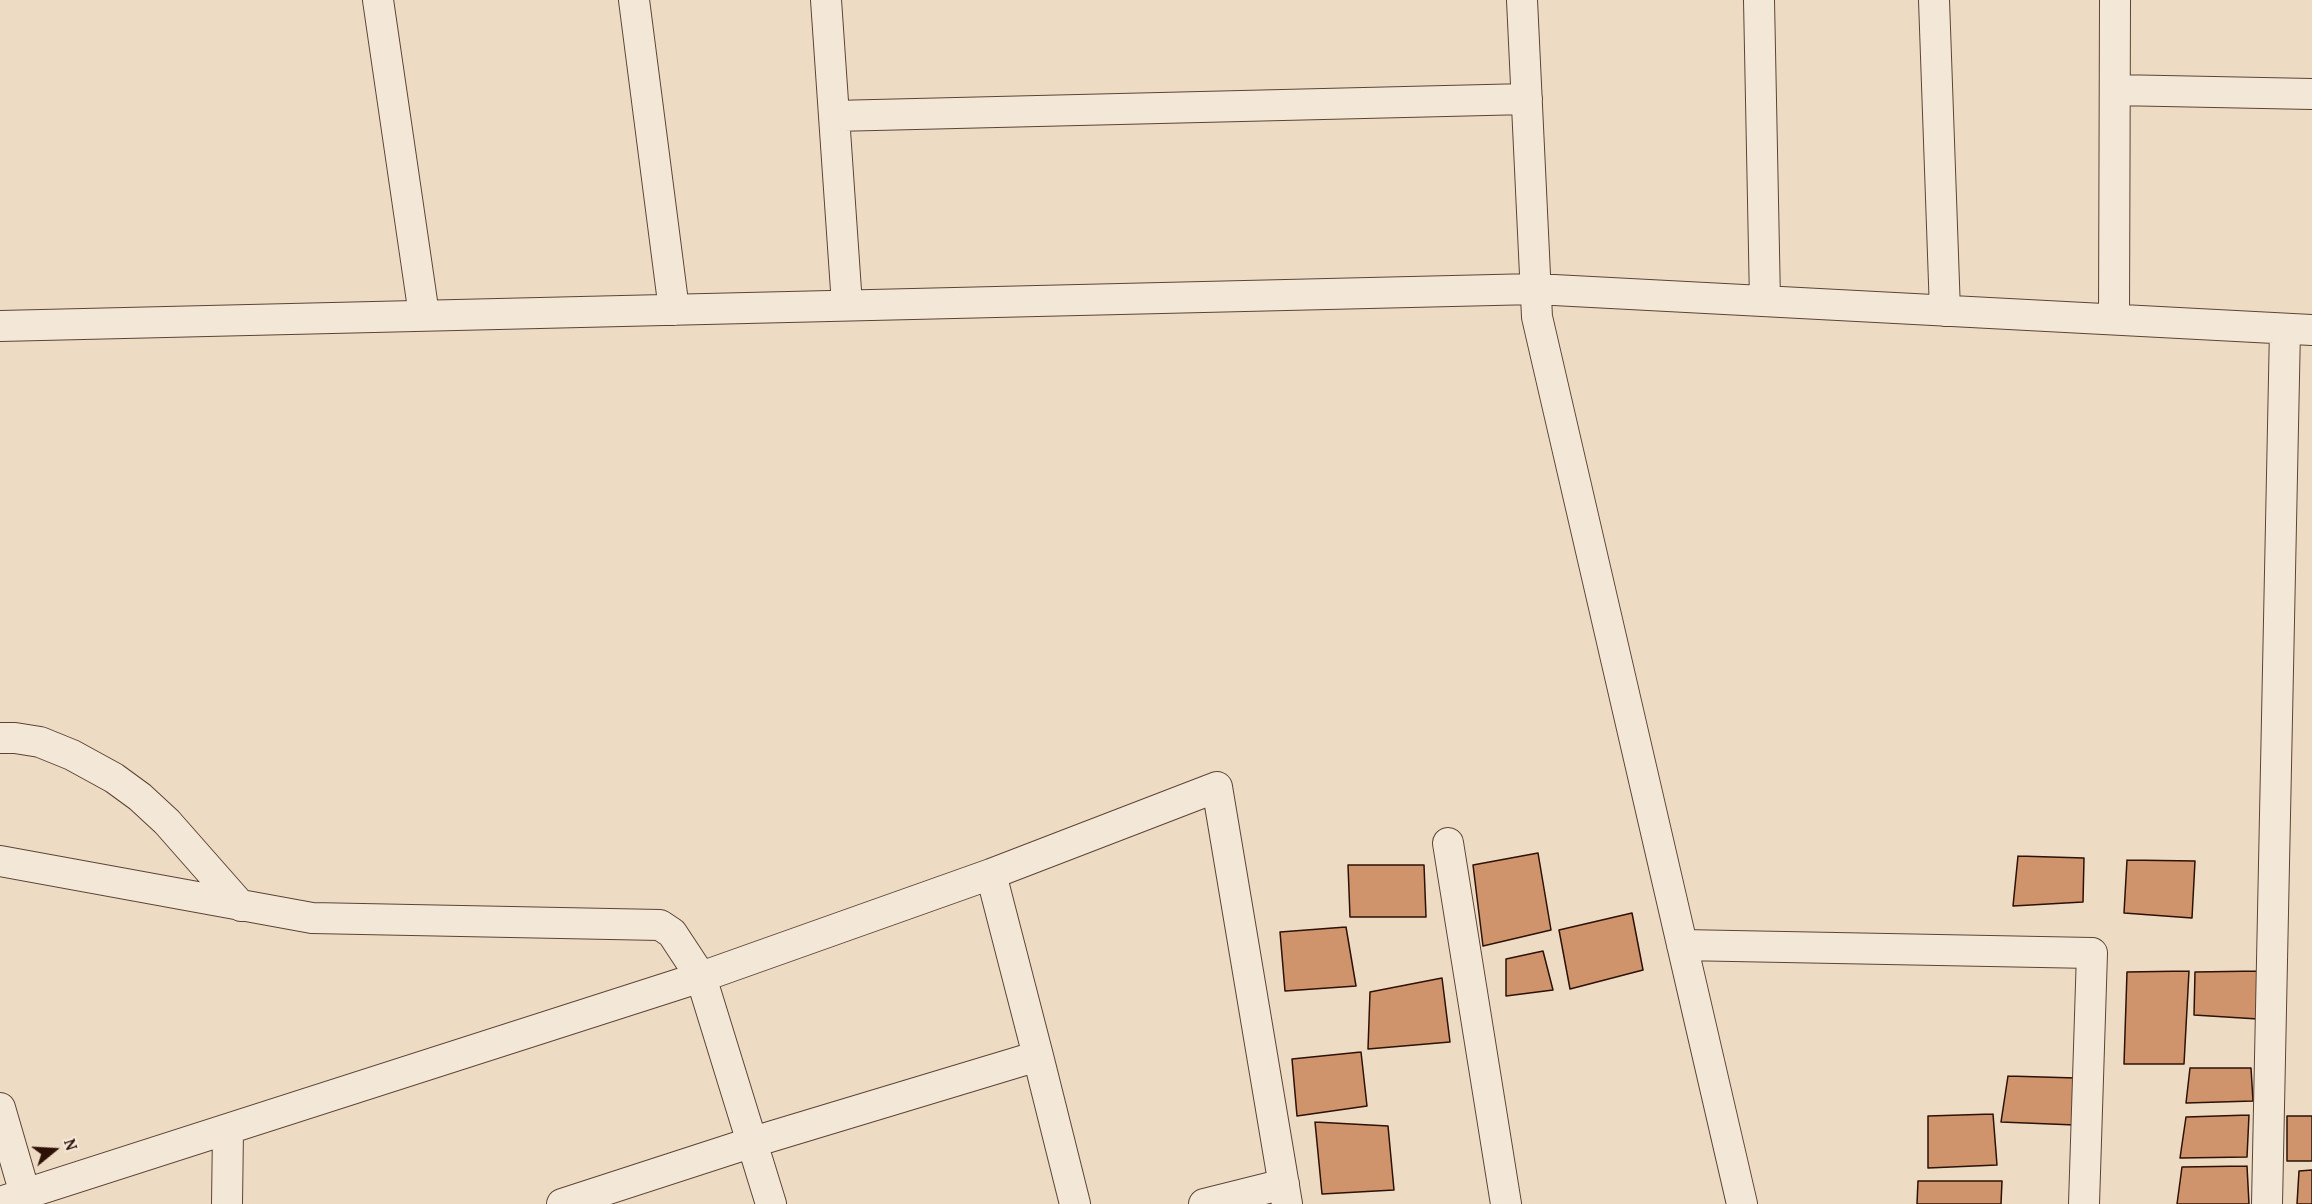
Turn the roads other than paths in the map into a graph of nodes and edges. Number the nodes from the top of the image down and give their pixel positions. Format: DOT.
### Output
graph roads {
  1 [pos="378,0"];
  2 [pos="634,0"];
  3 [pos="826,0"];
  4 [pos="1522,0"];
  5 [pos="1759,0"];
  6 [pos="1934,0"];
  7 [pos="2115,0"];
  8 [pos="2115,90"];
  9 [pos="2312,94"];
  10 [pos="1527,99"];
  11 [pos="834,116"];
  12 [pos="1535,289"];
  13 [pos="1765,301"];
  14 [pos="847,305"];
  15 [pos="674,310"];
  16 [pos="1945,311"];
  17 [pos="424,315"];
  18 [pos="2114,320"];
  19 [pos="0,326"];
  20 [pos="2299,330"];
  21 [pos="0,738"];
  22 [pos="1448,843"];
  23 [pos="0,861"];
  24 [pos="991,874"];
  25 [pos="241,906"];
  26 [pos="1682,945"];
  27 [pos="700,977"];
  28 [pos="1038,1056"];
  29 [pos="0,1108"];
  30 [pos="228,1130"];
  31 [pos="753,1142"];
  32 [pos="1286,1194"];
  33 [pos="12,1198"];
  34 [pos="227,1204"];
  35 [pos="562,1204"];
  36 [pos="771,1204"];
  37 [pos="1075,1204"];
  38 [pos="1204,1204"];
  39 [pos="1506,1204"];
  40 [pos="1742,1204"];
  41 [pos="2084,1204"];
  42 [pos="2267,1204"];
  1 -- 17 [label="street"];
  2 -- 15 [label="street"];
  3 -- 11 [label="street"];
  4 -- 10 [label="street"];
  5 -- 13 [label="street"];
  6 -- 16 [label="street"];
  7 -- 8 [label="street"];
  8 -- 9 [label="street"];
  8 -- 18 [label="street"];
  10 -- 11 [label="street"];
  10 -- 12 [label="street"];
  11 -- 14 [label="street"];
  12 -- 13 [label="street"];
  12 -- 14 [label="street"];
  12 -- 26 [label="street"];
  13 -- 16 [label="street"];
  14 -- 15 [label="street"];
  15 -- 17 [label="street"];
  16 -- 18 [label="street"];
  17 -- 19 [label="street"];
  18 -- 20 [label="street"];
  20 -- 42 [label="street"];
  21 -- 25 [label="street"];
  22 -- 39 [label="street"];
  23 -- 25 [label="street"];
  24 -- 27 [label="street"];
  24 -- 28 [label="street"];
  24 -- 32 [label="street"];
  25 -- 27 [label="street"];
  26 -- 40 [label="street"];
  26 -- 41 [label="street"];
  27 -- 30 [label="street"];
  27 -- 31 [label="street"];
  28 -- 31 [label="street"];
  28 -- 37 [label="street"];
  29 -- 33 [label="street"];
  30 -- 33 [label="street"];
  30 -- 34 [label="street"];
  31 -- 35 [label="street"];
  31 -- 36 [label="street"];
  32 -- 38 [label="street"];
}
